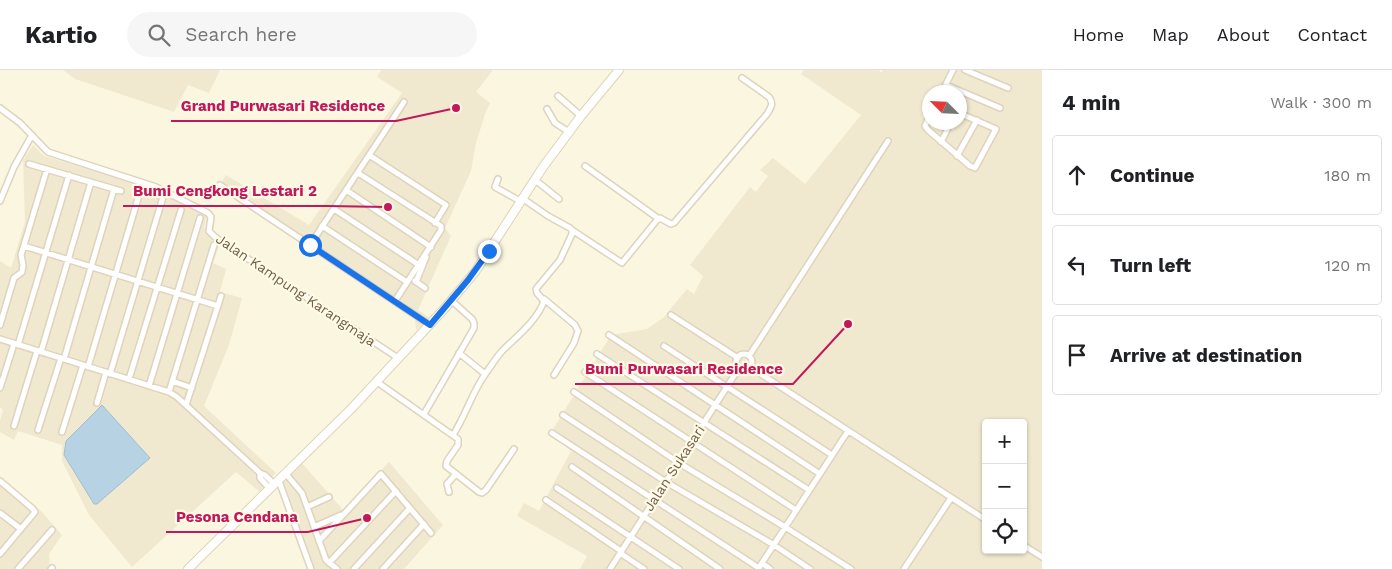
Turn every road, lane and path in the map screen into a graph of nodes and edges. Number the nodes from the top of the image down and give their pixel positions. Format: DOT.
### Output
graph roads {
  1 [pos="620,70"];
  2 [pos="954,70"];
  3 [pos="965,70"];
  4 [pos="742,78"];
  5 [pos="946,85"];
  6 [pos="1008,88"];
  7 [pos="967,94"];
  8 [pos="558,96"];
  9 [pos="404,102"];
  10 [pos="0,108"];
  11 [pos="1000,108"];
  12 [pos="547,109"];
  13 [pos="581,116"];
  14 [pos="967,116"];
  15 [pos="977,120"];
  16 [pos="928,130"];
  17 [pos="948,130"];
  18 [pos="568,132"];
  19 [pos="32,135"];
  20 [pos="888,141"];
  21 [pos="941,142"];
  22 [pos="369,155"];
  23 [pos="958,156"];
  24 [pos="28,164"];
  25 [pos="584,166"];
  26 [pos="46,169"];
  27 [pos="358,173"];
  28 [pos="69,176"];
  29 [pos="498,179"];
  30 [pos="534,179"];
  31 [pos="91,182"];
  32 [pos="142,185"];
  33 [pos="220,185"];
  34 [pos="114,189"];
  35 [pos="346,190"];
  36 [pos="121,191"];
  37 [pos="559,198"];
  38 [pos="521,199"];
  39 [pos="0,201"];
  40 [pos="334,209"];
  41 [pos="181,210"];
  42 [pos="200,218"];
  43 [pos="659,219"];
  44 [pos="435,222"];
  45 [pos="322,226"];
  46 [pos="572,230"];
  47 [pos="214,245"];
  48 [pos="310,245"];
  49 [pos="24,246"];
  50 [pos="431,246"];
  51 [pos="46,254"];
  52 [pos="68,260"];
  53 [pos="419,264"];
  54 [pos="92,267"];
  55 [pos="115,274"];
  56 [pos="409,280"];
  57 [pos="138,281"];
  58 [pos="416,282"];
  59 [pos="157,287"];
  60 [pos="425,288"];
  61 [pos="177,293"];
  62 [pos="221,296"];
  63 [pos="197,299"];
  64 [pos="544,299"];
  65 [pos="452,300"];
  66 [pos="395,301"];
  67 [pos="218,306"];
  68 [pos="671,315"];
  69 [pos="0,325"];
  70 [pos="430,325"];
  71 [pos="609,335"];
  72 [pos="0,339"];
  73 [pos="16,344"];
  74 [pos="664,346"];
  75 [pos="39,351"];
  76 [pos="458,353"];
  77 [pos="597,354"];
  78 [pos="749,356"];
  79 [pos="398,358"];
  80 [pos="738,358"];
  81 [pos="62,359"];
  82 [pos="85,366"];
  83 [pos="750,367"];
  84 [pos="739,368"];
  85 [pos="585,372"];
  86 [pos="108,373"];
  87 [pos="485,374"];
  88 [pos="554,375"];
  89 [pos="128,379"];
  90 [pos="172,381"];
  91 [pos="377,382"];
  92 [pos="149,386"];
  93 [pos="727,387"];
  94 [pos="0,388"];
  95 [pos="192,388"];
  96 [pos="169,392"];
  97 [pos="574,392"];
  98 [pos="96,403"];
  99 [pos="186,405"];
  100 [pos="715,406"];
  101 [pos="424,414"];
  102 [pos="563,415"];
  103 [pos="704,423"];
  104 [pos="14,426"];
  105 [pos="38,430"];
  106 [pos="848,431"];
  107 [pos="62,432"];
  108 [pos="552,433"];
  109 [pos="453,435"];
  110 [pos="692,441"];
  111 [pos="514,449"];
  112 [pos="832,456"];
  113 [pos="679,463"];
  114 [pos="572,467"];
  115 [pos="286,474"];
  116 [pos="456,474"];
  117 [pos="820,474"];
  118 [pos="0,481"];
  119 [pos="666,482"];
  120 [pos="275,485"];
  121 [pos="557,488"];
  122 [pos="809,490"];
  123 [pos="396,491"];
  124 [pos="449,492"];
  125 [pos="329,497"];
  126 [pos="952,498"];
  127 [pos="655,499"];
  128 [pos="546,500"];
  129 [pos="307,507"];
  130 [pos="410,508"];
  131 [pos="796,510"];
  132 [pos="0,512"];
  133 [pos="345,513"];
  134 [pos="642,517"];
  135 [pos="982,517"];
  136 [pos="424,524"];
  137 [pos="314,527"];
  138 [pos="785,527"];
  139 [pos="21,529"];
  140 [pos="52,530"];
  141 [pos="431,533"];
  142 [pos="630,537"];
  143 [pos="319,541"];
  144 [pos="0,544"];
  145 [pos="774,545"];
  146 [pos="5,548"];
  147 [pos="1027,548"];
  148 [pos="621,552"];
  149 [pos="0,554"];
  150 [pos="1042,557"];
  151 [pos="329,562"];
  152 [pos="760,567"];
  153 [pos="18,569"];
  154 [pos="188,569"];
  155 [pos="310,569"];
  156 [pos="337,569"];
  157 [pos="354,569"];
  158 [pos="383,569"];
  159 [pos="610,569"];
  160 [pos="644,569"];
  161 [pos="679,569"];
  162 [pos="720,569"];
  163 [pos="770,569"];
  164 [pos="810,569"];
  165 [pos="851,569"];
  166 [pos="904,569"];
  1 -- 13 [label="street"];
  2 -- 5 [label="street"];
  3 -- 6 [label="street"];
  4 -- 43 [label="street"];
  7 -- 11 [label="street"];
  8 -- 13 [label="street"];
  9 -- 22 [label="street"];
  10 -- 19 [label="street, Jalan Kampung Karangmaja"];
  12 -- 18 [label="street"];
  13 -- 18 [label="street"];
  14 -- 15 [label="street"];
  15 -- 23 [label="street"];
  15 -- 23 [label="street"];
  16 -- 21 [label="street"];
  17 -- 21 [label="street"];
  18 -- 30 [label="street"];
  19 -- 32 [label="street, Jalan Kampung Karangmaja"];
  19 -- 39 [label="street"];
  20 -- 78 [label="street"];
  21 -- 23 [label="street"];
  22 -- 27 [label="street"];
  22 -- 44 [label="street"];
  24 -- 26 [label="street"];
  25 -- 43 [label="street"];
  26 -- 28 [label="street"];
  26 -- 49 [label="street"];
  27 -- 35 [label="street"];
  27 -- 44 [label="street"];
  28 -- 31 [label="street"];
  28 -- 51 [label="street"];
  29 -- 38 [label="street"];
  30 -- 37 [label="street"];
  30 -- 38 [label="street"];
  31 -- 34 [label="street"];
  31 -- 52 [label="street"];
  32 -- 55 [label="street"];
  32 -- 57 [label="street"];
  32 -- 79 [label="street, Jalan Kampung Karangmaja"];
  33 -- 48 [label="street"];
  34 -- 36 [label="street"];
  34 -- 54 [label="street"];
  35 -- 40 [label="street"];
  35 -- 50 [label="street"];
  38 -- 46 [label="street"];
  38 -- 65 [label="street"];
  40 -- 45 [label="street"];
  40 -- 53 [label="street"];
  41 -- 59 [label="street"];
  42 -- 61 [label="street"];
  43 -- 46 [label="street"];
  44 -- 50 [label="street"];
  45 -- 48 [label="street"];
  45 -- 56 [label="street"];
  46 -- 64 [label="street"];
  47 -- 63 [label="street"];
  48 -- 66 [label="street"];
  49 -- 51 [label="street"];
  49 -- 69 [label="street"];
  50 -- 53 [label="street"];
  50 -- 58 [label="street"];
  51 -- 52 [label="street"];
  51 -- 73 [label="street"];
  52 -- 54 [label="street"];
  52 -- 75 [label="street"];
  53 -- 56 [label="street"];
  54 -- 55 [label="street"];
  54 -- 81 [label="street"];
  55 -- 57 [label="street"];
  55 -- 82 [label="street"];
  56 -- 58 [label="street"];
  56 -- 66 [label="street"];
  57 -- 59 [label="street"];
  57 -- 86 [label="street"];
  58 -- 60 [label="street"];
  59 -- 61 [label="street"];
  59 -- 89 [label="street"];
  61 -- 63 [label="street"];
  61 -- 92 [label="street"];
  62 -- 67 [label="street"];
  63 -- 67 [label="street"];
  63 -- 90 [label="street"];
  64 -- 87 [label="street"];
  64 -- 88 [label="street"];
  65 -- 70 [label="street"];
  65 -- 76 [label="street"];
  66 -- 70 [label="street"];
  67 -- 95 [label="street"];
  68 -- 80 [label="street"];
  70 -- 79 [label="street"];
  71 -- 100 [label="street"];
  72 -- 73 [label="street"];
  73 -- 75 [label="street"];
  73 -- 94 [label="street"];
  74 -- 93 [label="street"];
  75 -- 81 [label="street"];
  75 -- 104 [label="street"];
  76 -- 87 [label="street"];
  76 -- 101 [label="street"];
  77 -- 103 [label="street"];
  78 -- 80 [label="street"];
  78 -- 83 [label="street"];
  79 -- 91 [label="street"];
  80 -- 84 [label="street"];
  81 -- 82 [label="street"];
  81 -- 105 [label="street"];
  82 -- 86 [label="street"];
  82 -- 107 [label="street"];
  83 -- 84 [label="street"];
  83 -- 106 [label="street"];
  84 -- 93 [label="street, Jalan Sukasari"];
  85 -- 110 [label="street"];
  86 -- 89 [label="street"];
  86 -- 98 [label="street"];
  87 -- 109 [label="street"];
  89 -- 92 [label="street"];
  90 -- 95 [label="street"];
  90 -- 96 [label="street"];
  91 -- 101 [label="street"];
  91 -- 115 [label="street"];
  92 -- 96 [label="street"];
  93 -- 100 [label="street, Jalan Sukasari"];
  93 -- 112 [label="street"];
  95 -- 99 [label="street"];
  96 -- 99 [label="street"];
  97 -- 113 [label="street"];
  99 -- 120 [label="street"];
  100 -- 103 [label="street, Jalan Sukasari"];
  100 -- 117 [label="street"];
  101 -- 109 [label="street"];
  102 -- 119 [label="street"];
  103 -- 110 [label="street, Jalan Sukasari"];
  103 -- 122 [label="street"];
  106 -- 112 [label="street"];
  106 -- 126 [label="street"];
  108 -- 127 [label="street"];
  109 -- 116 [label="street"];
  110 -- 113 [label="street, Jalan Sukasari"];
  110 -- 131 [label="street"];
  111 -- 116 [label="street"];
  112 -- 117 [label="street"];
  113 -- 119 [label="street, Jalan Sukasari"];
  113 -- 138 [label="street"];
  114 -- 134 [label="street"];
  115 -- 120 [label="street"];
  115 -- 129 [label="street"];
  116 -- 124 [label="street"];
  117 -- 122 [label="street"];
  118 -- 139 [label="street"];
  119 -- 127 [label="street, Jalan Sukasari"];
  119 -- 145 [label="street"];
  120 -- 154 [label="street"];
  120 -- 155 [label="street"];
  121 -- 142 [label="street"];
  122 -- 131 [label="street"];
  123 -- 130 [label="street"];
  123 -- 133 [label="street"];
  123 -- 151 [label="street"];
  125 -- 129 [label="street"];
  126 -- 135 [label="street"];
  126 -- 166 [label="street"];
  127 -- 134 [label="street, Jalan Sukasari"];
  127 -- 152 [label="street"];
  128 -- 148 [label="street"];
  129 -- 137 [label="street"];
  130 -- 136 [label="street"];
  130 -- 157 [label="street"];
  131 -- 138 [label="street"];
  132 -- 139 [label="street"];
  133 -- 137 [label="street"];
  133 -- 143 [label="street"];
  134 -- 142 [label="street, Jalan Sukasari"];
  134 -- 162 [label="street"];
  136 -- 141 [label="street"];
  136 -- 158 [label="street"];
  137 -- 143 [label="street"];
  138 -- 145 [label="street"];
  138 -- 165 [label="street"];
  139 -- 146 [label="street"];
  140 -- 153 [label="street"];
  142 -- 148 [label="street, Jalan Sukasari"];
  142 -- 161 [label="street"];
  143 -- 151 [label="street"];
  144 -- 146 [label="street"];
  145 -- 152 [label="street"];
  145 -- 164 [label="street"];
  146 -- 149 [label="street"];
  147 -- 150 [label="street"];
  148 -- 159 [label="street, Jalan Sukasari"];
  148 -- 160 [label="street"];
  151 -- 156 [label="street"];
  152 -- 163 [label="street"];
}
